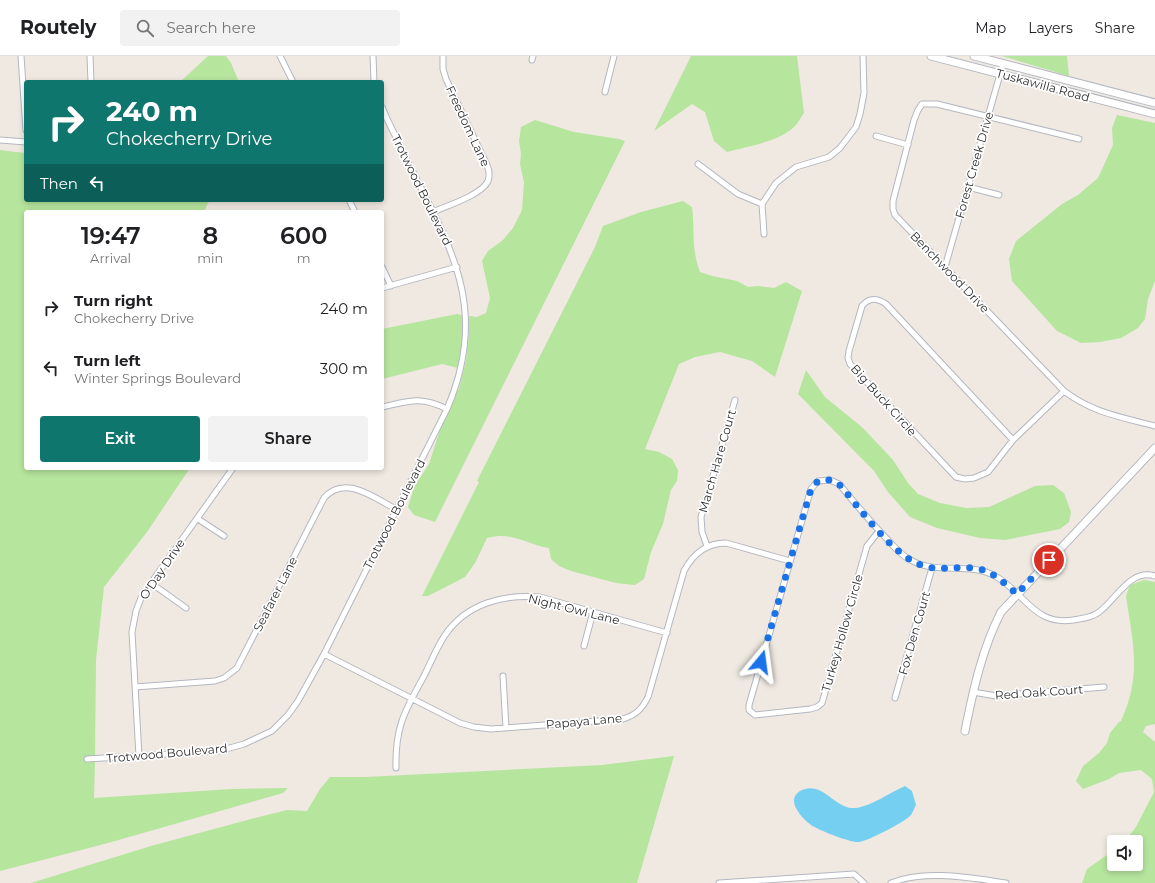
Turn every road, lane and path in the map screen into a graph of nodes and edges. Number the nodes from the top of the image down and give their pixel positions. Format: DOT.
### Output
graph roads {
  1 [pos="21,56"];
  2 [pos="90,56"];
  3 [pos="280,56"];
  4 [pos="373,56"];
  5 [pos="443,56"];
  6 [pos="614,56"];
  7 [pos="863,56"];
  8 [pos="931,56"];
  9 [pos="974,56"];
  10 [pos="1003,64"];
  11 [pos="1000,73"];
  12 [pos="91,80"];
  13 [pos="291,80"];
  14 [pos="374,80"];
  15 [pos="605,92"];
  16 [pos="24,100"];
  17 [pos="1155,103"];
  18 [pos="384,111"];
  19 [pos="1155,114"];
  20 [pos="988,117"];
  21 [pos="876,136"];
  22 [pos="1079,139"];
  23 [pos="0,140"];
  24 [pos="24,142"];
  25 [pos="908,145"];
  26 [pos="698,164"];
  27 [pos="968,187"];
  28 [pos="999,195"];
  29 [pos="762,204"];
  30 [pos="433,212"];
  31 [pos="764,234"];
  32 [pos="457,267"];
  33 [pos="945,267"];
  34 [pos="384,271"];
  35 [pos="391,286"];
  36 [pos="384,288"];
  37 [pos="1064,391"];
  38 [pos="734,400"];
  39 [pos="384,407"];
  40 [pos="447,409"];
  41 [pos="1155,426"];
  42 [pos="1013,440"];
  43 [pos="1155,448"];
  44 [pos="232,470"];
  45 [pos="396,509"];
  46 [pos="198,519"];
  47 [pos="879,531"];
  48 [pos="224,536"];
  49 [pos="707,546"];
  50 [pos="790,561"];
  51 [pos="932,568"];
  52 [pos="1155,576"];
  53 [pos="151,584"];
  54 [pos="1017,594"];
  55 [pos="186,608"];
  56 [pos="593,612"];
  57 [pos="667,633"];
  58 [pos="584,646"];
  59 [pos="324,654"];
  60 [pos="503,676"];
  61 [pos="135,687"];
  62 [pos="1104,687"];
  63 [pos="973,692"];
  64 [pos="412,698"];
  65 [pos="895,698"];
  66 [pos="506,728"];
  67 [pos="965,731"];
  68 [pos="139,756"];
  69 [pos="87,759"];
  70 [pos="396,768"];
  71 [pos="718,883"];
  72 [pos="864,883"];
  73 [pos="891,883"];
  74 [pos="1006,883"];
  1 -- 16 [label="street"];
  2 -- 12 [label="street"];
  3 -- 13 [label="street"];
  4 -- 14 [label="street"];
  5 -- 30 [label="street, Freedom Lane"];
  6 -- 15 [label="street"];
  7 -- 29 [label="street"];
  8 -- 11 [label="main road, Tuskawilla Road"];
  9 -- 10 [label="main road, Tuskawilla Road"];
  10 -- 11 [label="street, Forest Creek Drive"];
  10 -- 17 [label="main road, Tuskawilla Road"];
  11 -- 19 [label="main road, Tuskawilla Road"];
  11 -- 20 [label="street, Forest Creek Drive"];
  18 -- 30 [label="street, Trotwood Boulevard"];
  20 -- 22 [label="street"];
  20 -- 25 [label="street, Benchwood Drive"];
  20 -- 27 [label="street, Forest Creek Drive"];
  21 -- 25 [label="street"];
  23 -- 24 [label="street"];
  25 -- 33 [label="street, Benchwood Drive"];
  26 -- 29 [label="street"];
  27 -- 28 [label="street"];
  27 -- 33 [label="street, Forest Creek Drive"];
  29 -- 31 [label="street"];
  30 -- 32 [label="street, Trotwood Boulevard"];
  32 -- 35 [label="street"];
  32 -- 40 [label="street, Trotwood Boulevard"];
  33 -- 37 [label="street, Benchwood Drive"];
  34 -- 35 [label="street"];
  35 -- 36 [label="street"];
  37 -- 41 [label="street, Benchwood Drive"];
  37 -- 42 [label="street, Big Buck Circle"];
  38 -- 49 [label="street, March Hare Court"];
  39 -- 40 [label="street"];
  40 -- 45 [label="street, Trotwood Boulevard"];
  42 -- 42 [label="street, Big Buck Circle"];
  43 -- 54 [label="main road"];
  44 -- 46 [label="street, O'Day Drive"];
  45 -- 59 [label="street, Trotwood Boulevard"];
  45 -- 61 [label="street, Seafarer Lane"];
  46 -- 48 [label="street"];
  46 -- 53 [label="street, O'Day Drive"];
  47 -- 50 [label="street, Turkey Hollow Circle"];
  47 -- 50 [label="street, Turkey Hollow Circle"];
  47 -- 51 [label="street"];
  49 -- 50 [label="street"];
  49 -- 57 [label="street, Papaya Lane"];
  51 -- 54 [label="street"];
  51 -- 65 [label="street, Fox Den Court"];
  52 -- 54 [label="street"];
  53 -- 55 [label="street"];
  53 -- 61 [label="street, O'Day Drive"];
  54 -- 63 [label="main road"];
  56 -- 57 [label="street, Night Owl Lane"];
  56 -- 58 [label="street"];
  56 -- 64 [label="street, Night Owl Lane"];
  57 -- 66 [label="street, Papaya Lane"];
  59 -- 64 [label="street, Papaya Lane"];
  59 -- 68 [label="street, Trotwood Boulevard"];
  60 -- 66 [label="street"];
  61 -- 68 [label="street, O'Day Drive"];
  62 -- 63 [label="street, Red Oak Court"];
  63 -- 67 [label="main road"];
  64 -- 66 [label="street, Papaya Lane"];
  64 -- 70 [label="street, Night Owl Lane"];
  68 -- 69 [label="street, Trotwood Boulevard"];
  71 -- 72 [label="street"];
  73 -- 74 [label="street"];
}
